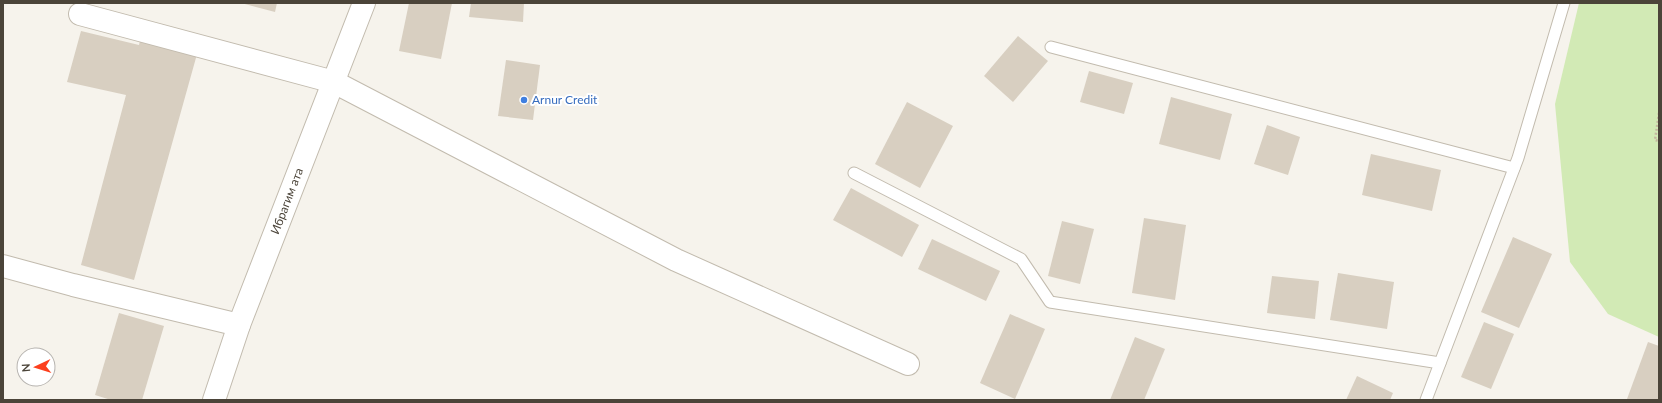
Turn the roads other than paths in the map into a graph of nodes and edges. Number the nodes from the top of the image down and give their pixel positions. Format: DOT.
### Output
graph roads {
  1 [pos="364,3"];
  2 [pos="1564,3"];
  3 [pos="80,14"];
  4 [pos="1051,47"];
  5 [pos="334,82"];
  6 [pos="1514,168"];
  7 [pos="854,173"];
  8 [pos="3,266"];
  9 [pos="239,325"];
  10 [pos="1440,363"];
  11 [pos="908,364"];
  12 [pos="214,400"];
  13 [pos="1426,400"];
  1 -- 5 [label="street, Ибрагим ата"];
  2 -- 6 [label="lane"];
  3 -- 5 [label="street"];
  4 -- 6 [label="lane"];
  5 -- 9 [label="street, Ибрагим ата"];
  5 -- 11 [label="street"];
  6 -- 10 [label="lane"];
  7 -- 10 [label="lane"];
  8 -- 9 [label="street"];
  9 -- 12 [label="street, Ибрагим ата"];
  10 -- 13 [label="lane"];
}
